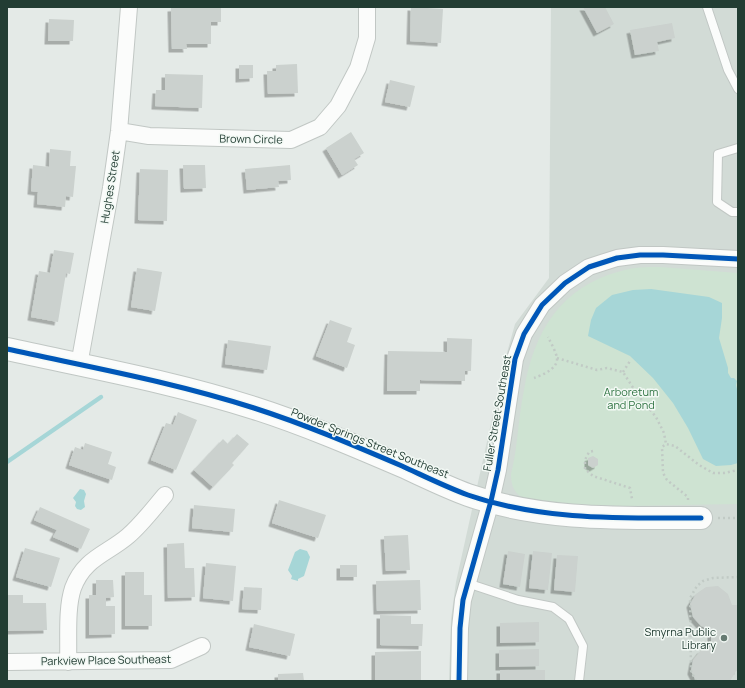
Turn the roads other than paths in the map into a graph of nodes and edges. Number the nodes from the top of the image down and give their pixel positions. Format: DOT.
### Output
graph roads {
  1 [pos="129,7"];
  2 [pos="367,7"];
  3 [pos="707,7"];
  4 [pos="738,89"];
  5 [pos="119,131"];
  6 [pos="738,148"];
  7 [pos="738,212"];
  8 [pos="738,259"];
  9 [pos="7,350"];
  10 [pos="79,365"];
  11 [pos="165,495"];
  12 [pos="491,501"];
  13 [pos="695,510"];
  14 [pos="467,583"];
  15 [pos="202,646"];
  16 [pos="7,662"];
  17 [pos="68,662"];
  18 [pos="459,681"];
  19 [pos="579,681"];
  1 -- 5 [label="street, Hughes Street"];
  2 -- 5 [label="street, Brown Circle"];
  3 -- 4 [label="lane"];
  5 -- 10 [label="street, Hughes Street"];
  6 -- 7 [label="lane"];
  8 -- 12 [label="street, Fuller Street Southeast"];
  9 -- 10 [label="street, Powder Springs Street Southeast"];
  10 -- 12 [label="street, Powder Springs Street Southeast"];
  11 -- 17 [label="street"];
  12 -- 13 [label="street, Powder Springs Street Southeast"];
  12 -- 14 [label="street, Fuller Street Southeast"];
  14 -- 18 [label="street, Fuller Street Southeast"];
  14 -- 19 [label="lane"];
  15 -- 17 [label="street, Parkview Place Southeast"];
  16 -- 17 [label="street, Parkview Place Southeast"];
}
